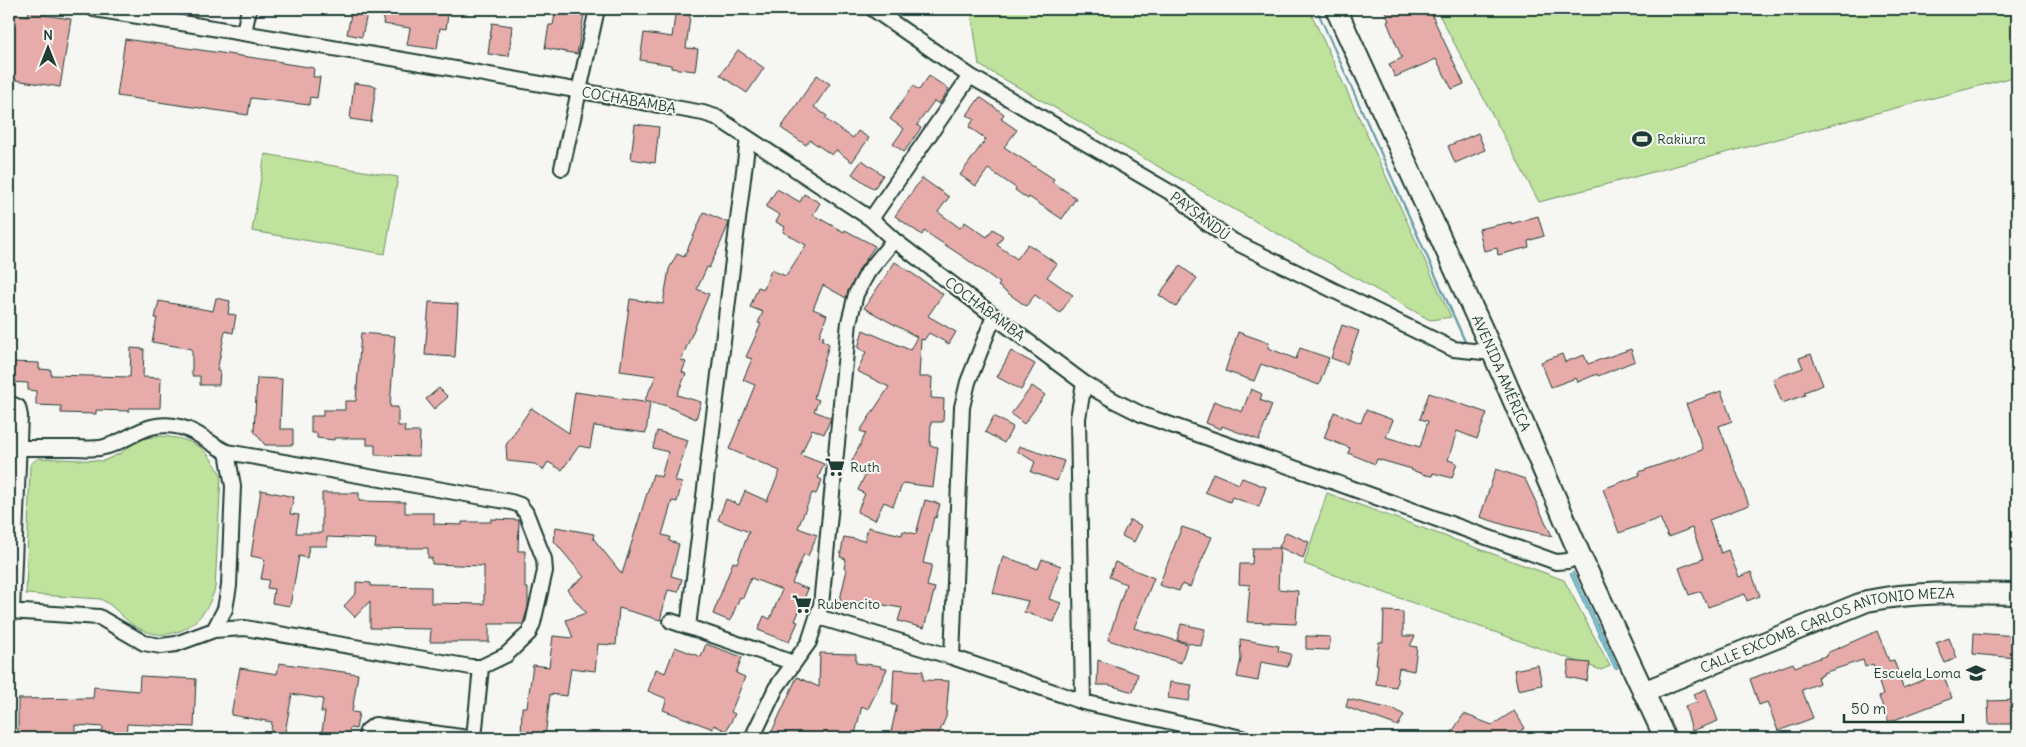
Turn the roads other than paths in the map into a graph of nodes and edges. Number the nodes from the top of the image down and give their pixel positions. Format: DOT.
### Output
graph roads {
  1 [pos="94,9"];
  2 [pos="249,9"];
  3 [pos="597,9"];
  4 [pos="873,9"];
  5 [pos="1336,9"];
  6 [pos="244,32"];
  7 [pos="970,76"];
  8 [pos="580,91"];
  9 [pos="748,138"];
  10 [pos="562,168"];
  11 [pos="871,220"];
  12 [pos="894,240"];
  13 [pos="994,316"];
  14 [pos="1493,353"];
  15 [pos="1084,383"];
  16 [pos="9,403"];
  17 [pos="19,448"];
  18 [pos="227,452"];
  19 [pos="1580,555"];
  20 [pos="2017,594"];
  21 [pos="10,611"];
  22 [pos="818,617"];
  23 [pos="670,622"];
  24 [pos="688,627"];
  25 [pos="214,630"];
  26 [pos="952,657"];
  27 [pos="794,663"];
  28 [pos="482,667"];
  29 [pos="1643,692"];
  30 [pos="1083,702"];
  31 [pos="366,738"];
  32 [pos="468,738"];
  33 [pos="474,738"];
  34 [pos="752,738"];
  35 [pos="1242,738"];
  36 [pos="1666,738"];
  1 -- 6 [label="street, COCHABAMBA"];
  2 -- 6 [label="street"];
  3 -- 8 [label="street"];
  4 -- 7 [label="street, PAYSANDÚ"];
  5 -- 14 [label="main road, AVENIDA AMÉRICA"];
  6 -- 8 [label="street, COCHABAMBA"];
  7 -- 11 [label="street"];
  7 -- 14 [label="street, PAYSANDÚ"];
  8 -- 9 [label="street, COCHABAMBA"];
  8 -- 10 [label="street"];
  9 -- 11 [label="street, COCHABAMBA"];
  9 -- 24 [label="street"];
  11 -- 12 [label="street, COCHABAMBA"];
  12 -- 13 [label="street, COCHABAMBA"];
  12 -- 22 [label="street"];
  13 -- 15 [label="street, COCHABAMBA"];
  13 -- 26 [label="street"];
  14 -- 19 [label="main road, AVENIDA AMÉRICA"];
  15 -- 19 [label="street, COCHABAMBA"];
  15 -- 30 [label="street"];
  16 -- 17 [label="street"];
  17 -- 18 [label="street"];
  17 -- 21 [label="street"];
  18 -- 25 [label="street"];
  18 -- 28 [label="street"];
  19 -- 29 [label="main road, AVENIDA AMÉRICA"];
  20 -- 29 [label="main road, CALLE EXCOMB. CARLOS ANTONIO MEZA"];
  21 -- 25 [label="street"];
  22 -- 26 [label="street"];
  22 -- 27 [label="street"];
  23 -- 24 [label="street"];
  24 -- 27 [label="street"];
  25 -- 28 [label="street"];
  26 -- 30 [label="street"];
  27 -- 34 [label="street"];
  28 -- 33 [label="street"];
  29 -- 36 [label="main road, AVENIDA AMÉRICA"];
  30 -- 35 [label="street"];
  31 -- 32 [label="street"];
}
